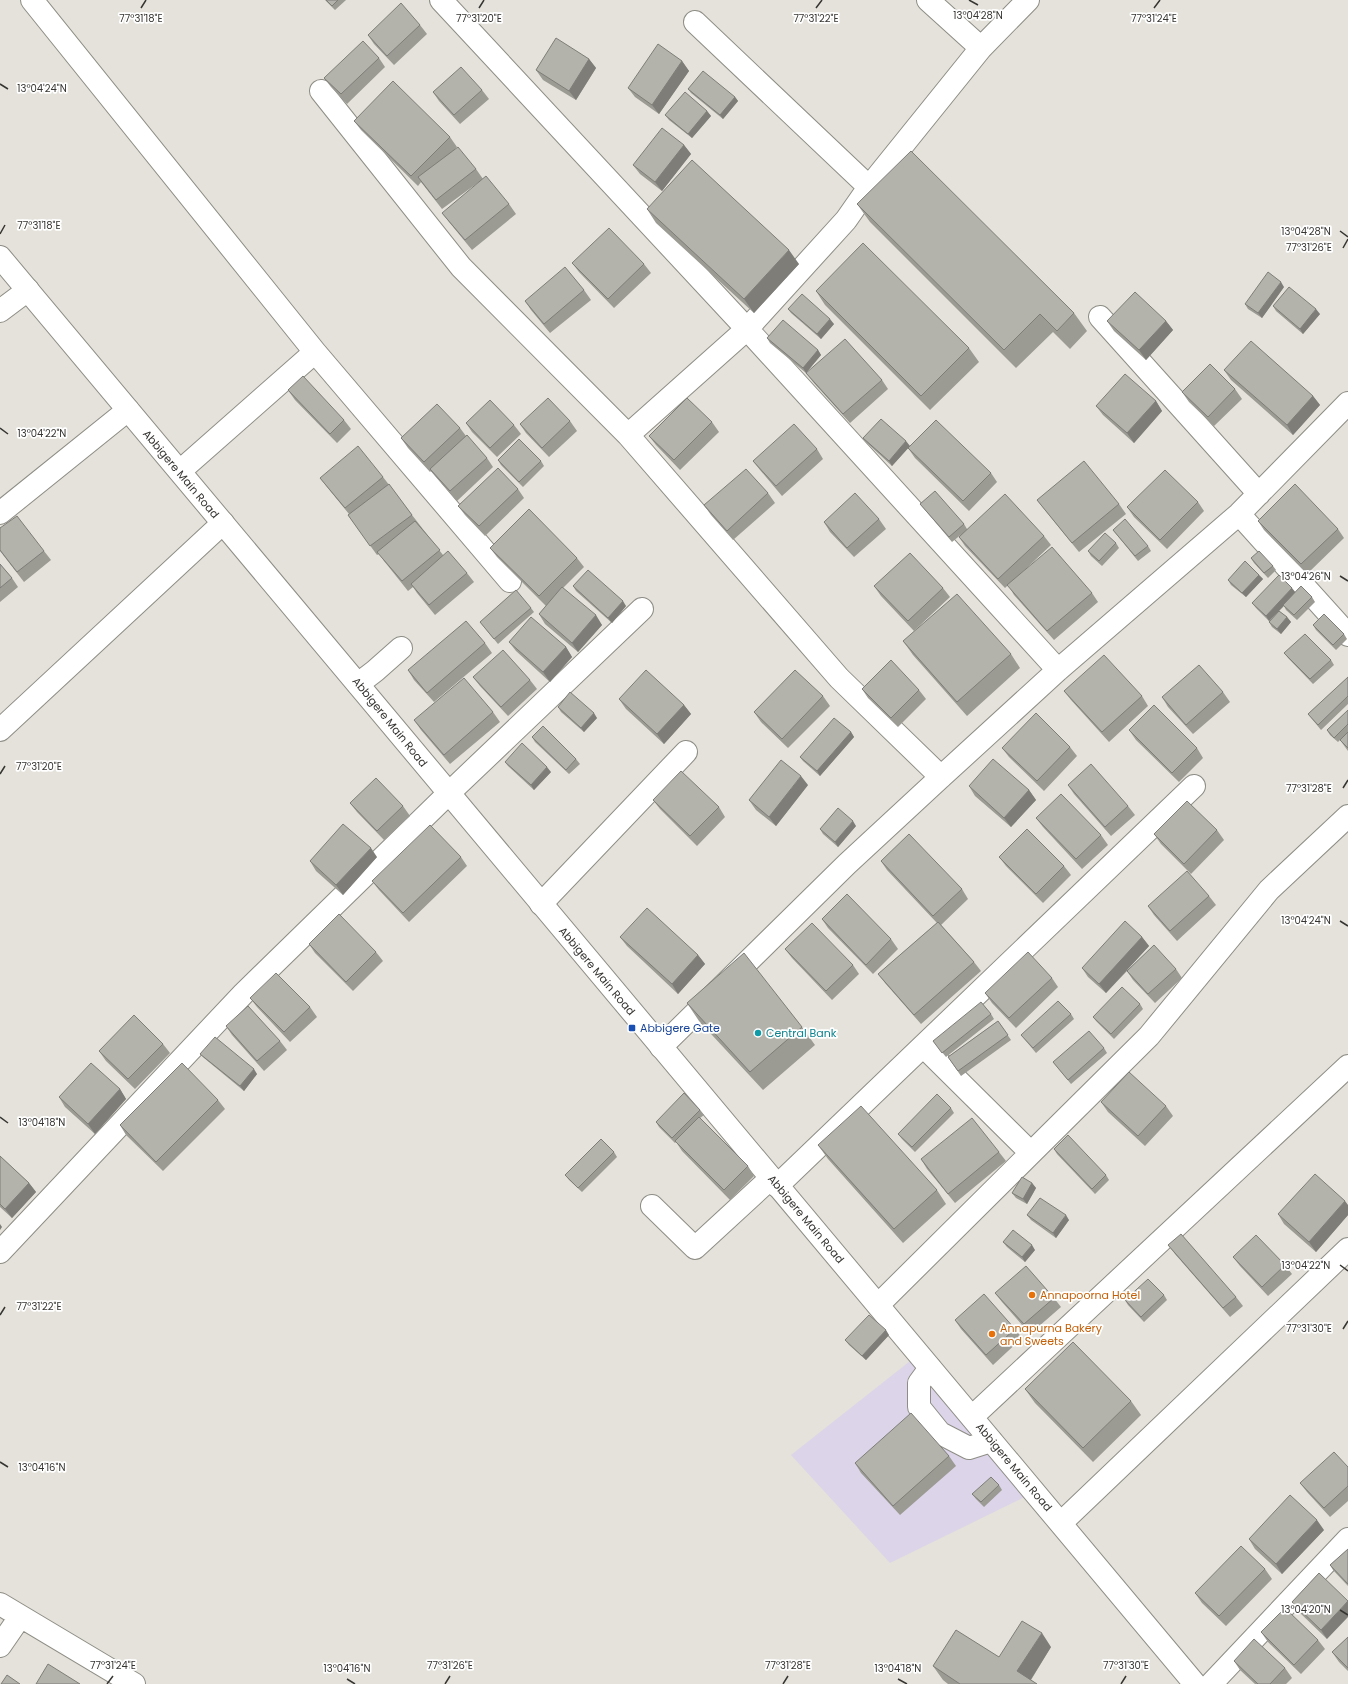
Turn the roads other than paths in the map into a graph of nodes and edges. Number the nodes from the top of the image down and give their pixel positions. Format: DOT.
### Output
graph roads {
  1 [pos="32,0"];
  2 [pos="441,0"];
  3 [pos="928,0"];
  4 [pos="1028,0"];
  5 [pos="695,22"];
  6 [pos="981,48"];
  7 [pos="321,91"];
  8 [pos="869,187"];
  9 [pos="0,257"];
  10 [pos="28,290"];
  11 [pos="0,311"];
  12 [pos="1100,317"];
  13 [pos="747,329"];
  14 [pos="315,352"];
  15 [pos="1348,402"];
  16 [pos="128,410"];
  17 [pos="628,436"];
  18 [pos="180,471"];
  19 [pos="1259,494"];
  20 [pos="0,513"];
  21 [pos="1239,514"];
  22 [pos="223,523"];
  23 [pos="510,581"];
  24 [pos="642,609"];
  25 [pos="1348,635"];
  26 [pos="401,648"];
  27 [pos="1058,670"];
  28 [pos="358,684"];
  29 [pos="0,730"];
  30 [pos="686,752"];
  31 [pos="942,777"];
  32 [pos="1194,786"];
  33 [pos="448,794"];
  34 [pos="1345,826"];
  35 [pos="541,904"];
  36 [pos="923,1046"];
  37 [pos="661,1047"];
  38 [pos="1348,1066"];
  39 [pos="1031,1153"];
  40 [pos="774,1182"];
  41 [pos="652,1206"];
  42 [pos="1348,1249"];
  43 [pos="0,1252"];
  44 [pos="878,1305"];
  45 [pos="930,1368"];
  46 [pos="972,1418"];
  47 [pos="991,1440"];
  48 [pos="1061,1523"];
  49 [pos="1348,1539"];
  50 [pos="0,1604"];
  51 [pos="20,1617"];
  52 [pos="0,1646"];
  53 [pos="134,1684"];
  54 [pos="1195,1684"];
  55 [pos="1211,1684"];
  1 -- 14 [label="street"];
  2 -- 13 [label="street"];
  3 -- 6 [label="street"];
  4 -- 6 [label="street"];
  5 -- 8 [label="street"];
  6 -- 8 [label="street"];
  7 -- 17 [label="street"];
  8 -- 13 [label="street"];
  9 -- 10 [label="street, Abbigere Main Road"];
  10 -- 11 [label="street"];
  10 -- 16 [label="street, Abbigere Main Road"];
  12 -- 19 [label="street"];
  13 -- 17 [label="street"];
  13 -- 27 [label="street"];
  14 -- 18 [label="street"];
  14 -- 23 [label="street"];
  15 -- 19 [label="street"];
  16 -- 18 [label="street, Abbigere Main Road"];
  16 -- 20 [label="street"];
  17 -- 31 [label="street"];
  18 -- 22 [label="street, Abbigere Main Road"];
  19 -- 21 [label="street"];
  21 -- 25 [label="street"];
  21 -- 27 [label="street"];
  22 -- 28 [label="street, Abbigere Main Road"];
  22 -- 29 [label="street"];
  24 -- 33 [label="street"];
  26 -- 28 [label="street"];
  27 -- 31 [label="street"];
  28 -- 33 [label="street, Abbigere Main Road"];
  30 -- 35 [label="street"];
  31 -- 37 [label="street"];
  32 -- 36 [label="street"];
  33 -- 35 [label="street, Abbigere Main Road"];
  33 -- 43 [label="street"];
  34 -- 39 [label="street"];
  35 -- 37 [label="street, Abbigere Main Road"];
  36 -- 39 [label="street"];
  36 -- 40 [label="street"];
  37 -- 40 [label="street, Abbigere Main Road"];
  38 -- 46 [label="street"];
  39 -- 44 [label="street"];
  40 -- 41 [label="street"];
  40 -- 44 [label="street, Abbigere Main Road"];
  42 -- 48 [label="street"];
  44 -- 45 [label="street, Abbigere Main Road"];
  45 -- 46 [label="street, Abbigere Main Road"];
  45 -- 47 [label="street"];
  46 -- 47 [label="street, Abbigere Main Road"];
  47 -- 48 [label="street, Abbigere Main Road"];
  48 -- 54 [label="street, Abbigere Main Road"];
  49 -- 55 [label="street"];
  50 -- 51 [label="street"];
  51 -- 52 [label="street"];
  51 -- 53 [label="street"];
}
